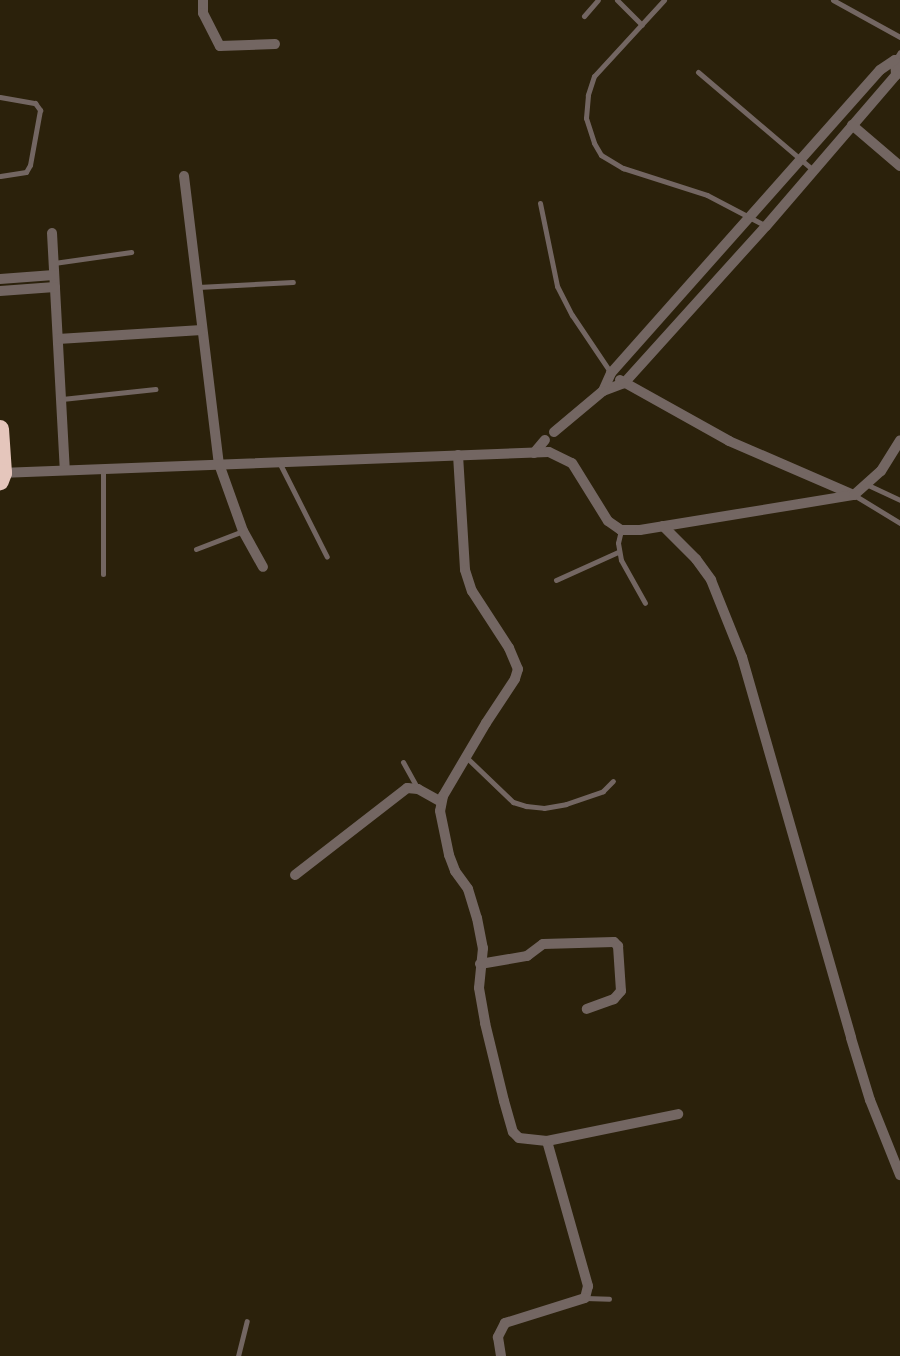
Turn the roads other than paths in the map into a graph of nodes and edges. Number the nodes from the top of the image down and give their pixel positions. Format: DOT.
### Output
graph roads {
  1 [pos="203,0"];
  2 [pos="598,0"];
  3 [pos="618,0"];
  4 [pos="664,0"];
  5 [pos="833,0"];
  6 [pos="584,16"];
  7 [pos="642,25"];
  8 [pos="900,37"];
  9 [pos="275,44"];
  10 [pos="898,56"];
  11 [pos="698,72"];
  12 [pos="0,97"];
  13 [pos="852,125"];
  14 [pos="800,160"];
  15 [pos="900,166"];
  16 [pos="813,171"];
  17 [pos="0,176"];
  18 [pos="184,176"];
  19 [pos="540,203"];
  20 [pos="750,217"];
  21 [pos="766,226"];
  22 [pos="52,233"];
  23 [pos="131,252"];
  24 [pos="54,263"];
  25 [pos="54,275"];
  26 [pos="0,279"];
  27 [pos="293,282"];
  28 [pos="55,287"];
  29 [pos="197,287"];
  30 [pos="0,291"];
  31 [pos="202,330"];
  32 [pos="58,339"];
  33 [pos="611,373"];
  34 [pos="624,383"];
  35 [pos="155,389"];
  36 [pos="598,394"];
  37 [pos="62,399"];
  38 [pos="0,429"];
  39 [pos="554,432"];
  40 [pos="545,440"];
  41 [pos="900,441"];
  42 [pos="534,453"];
  43 [pos="458,455"];
  44 [pos="279,462"];
  45 [pos="219,464"];
  46 [pos="103,469"];
  47 [pos="66,470"];
  48 [pos="1,476"];
  49 [pos="868,485"];
  50 [pos="854,495"];
  51 [pos="900,500"];
  52 [pos="900,523"];
  53 [pos="663,526"];
  54 [pos="621,530"];
  55 [pos="243,531"];
  56 [pos="196,549"];
  57 [pos="618,552"];
  58 [pos="327,557"];
  59 [pos="263,567"];
  60 [pos="103,574"];
  61 [pos="556,580"];
  62 [pos="645,603"];
  63 [pos="466,757"];
  64 [pos="403,762"];
  65 [pos="613,781"];
  66 [pos="418,789"];
  67 [pos="441,802"];
  68 [pos="295,875"];
  69 [pos="480,964"];
  70 [pos="587,1009"];
  71 [pos="678,1114"];
  72 [pos="547,1141"];
  73 [pos="900,1175"];
  74 [pos="585,1298"];
  75 [pos="609,1299"];
  76 [pos="247,1321"];
  77 [pos="238,1356"];
  78 [pos="501,1356"];
  1 -- 9 [label="street"];
  2 -- 6 [label="lane"];
  3 -- 7 [label="lane"];
  4 -- 7 [label="lane"];
  5 -- 8 [label="lane"];
  7 -- 20 [label="lane"];
  10 -- 13 [label="street"];
  10 -- 14 [label="street"];
  11 -- 14 [label="lane"];
  12 -- 17 [label="lane"];
  13 -- 15 [label="street"];
  13 -- 16 [label="street"];
  14 -- 16 [label="lane"];
  14 -- 20 [label="street"];
  16 -- 21 [label="street"];
  18 -- 29 [label="street"];
  19 -- 33 [label="lane"];
  20 -- 21 [label="lane"];
  20 -- 33 [label="street"];
  21 -- 34 [label="street"];
  22 -- 24 [label="street"];
  23 -- 24 [label="lane"];
  24 -- 25 [label="street"];
  25 -- 26 [label="street"];
  25 -- 28 [label="street"];
  27 -- 29 [label="lane"];
  28 -- 30 [label="street"];
  28 -- 32 [label="street"];
  29 -- 31 [label="street"];
  31 -- 32 [label="street"];
  31 -- 45 [label="street"];
  32 -- 37 [label="street"];
  33 -- 34 [label="street"];
  33 -- 36 [label="street"];
  34 -- 36 [label="street"];
  34 -- 50 [label="street"];
  35 -- 37 [label="lane"];
  36 -- 39 [label="street"];
  37 -- 47 [label="street"];
  38 -- 48 [label="highway"];
  40 -- 42 [label="street"];
  41 -- 49 [label="street"];
  42 -- 43 [label="street"];
  42 -- 54 [label="street"];
  43 -- 44 [label="street"];
  43 -- 63 [label="street"];
  44 -- 45 [label="street"];
  44 -- 58 [label="lane"];
  45 -- 46 [label="street"];
  45 -- 55 [label="street"];
  46 -- 47 [label="street"];
  46 -- 60 [label="lane"];
  47 -- 48 [label="street"];
  49 -- 50 [label="street"];
  49 -- 51 [label="lane"];
  50 -- 52 [label="lane"];
  50 -- 53 [label="street"];
  53 -- 54 [label="street"];
  53 -- 73 [label="street"];
  54 -- 57 [label="lane"];
  55 -- 56 [label="lane"];
  55 -- 59 [label="street"];
  57 -- 61 [label="lane"];
  57 -- 62 [label="lane"];
  63 -- 65 [label="lane"];
  63 -- 67 [label="street"];
  64 -- 66 [label="lane"];
  66 -- 67 [label="street"];
  66 -- 68 [label="street"];
  67 -- 69 [label="street"];
  69 -- 70 [label="street"];
  69 -- 72 [label="street"];
  71 -- 72 [label="street"];
  72 -- 74 [label="street"];
  74 -- 75 [label="lane"];
  74 -- 78 [label="street"];
  76 -- 77 [label="lane"];
}
